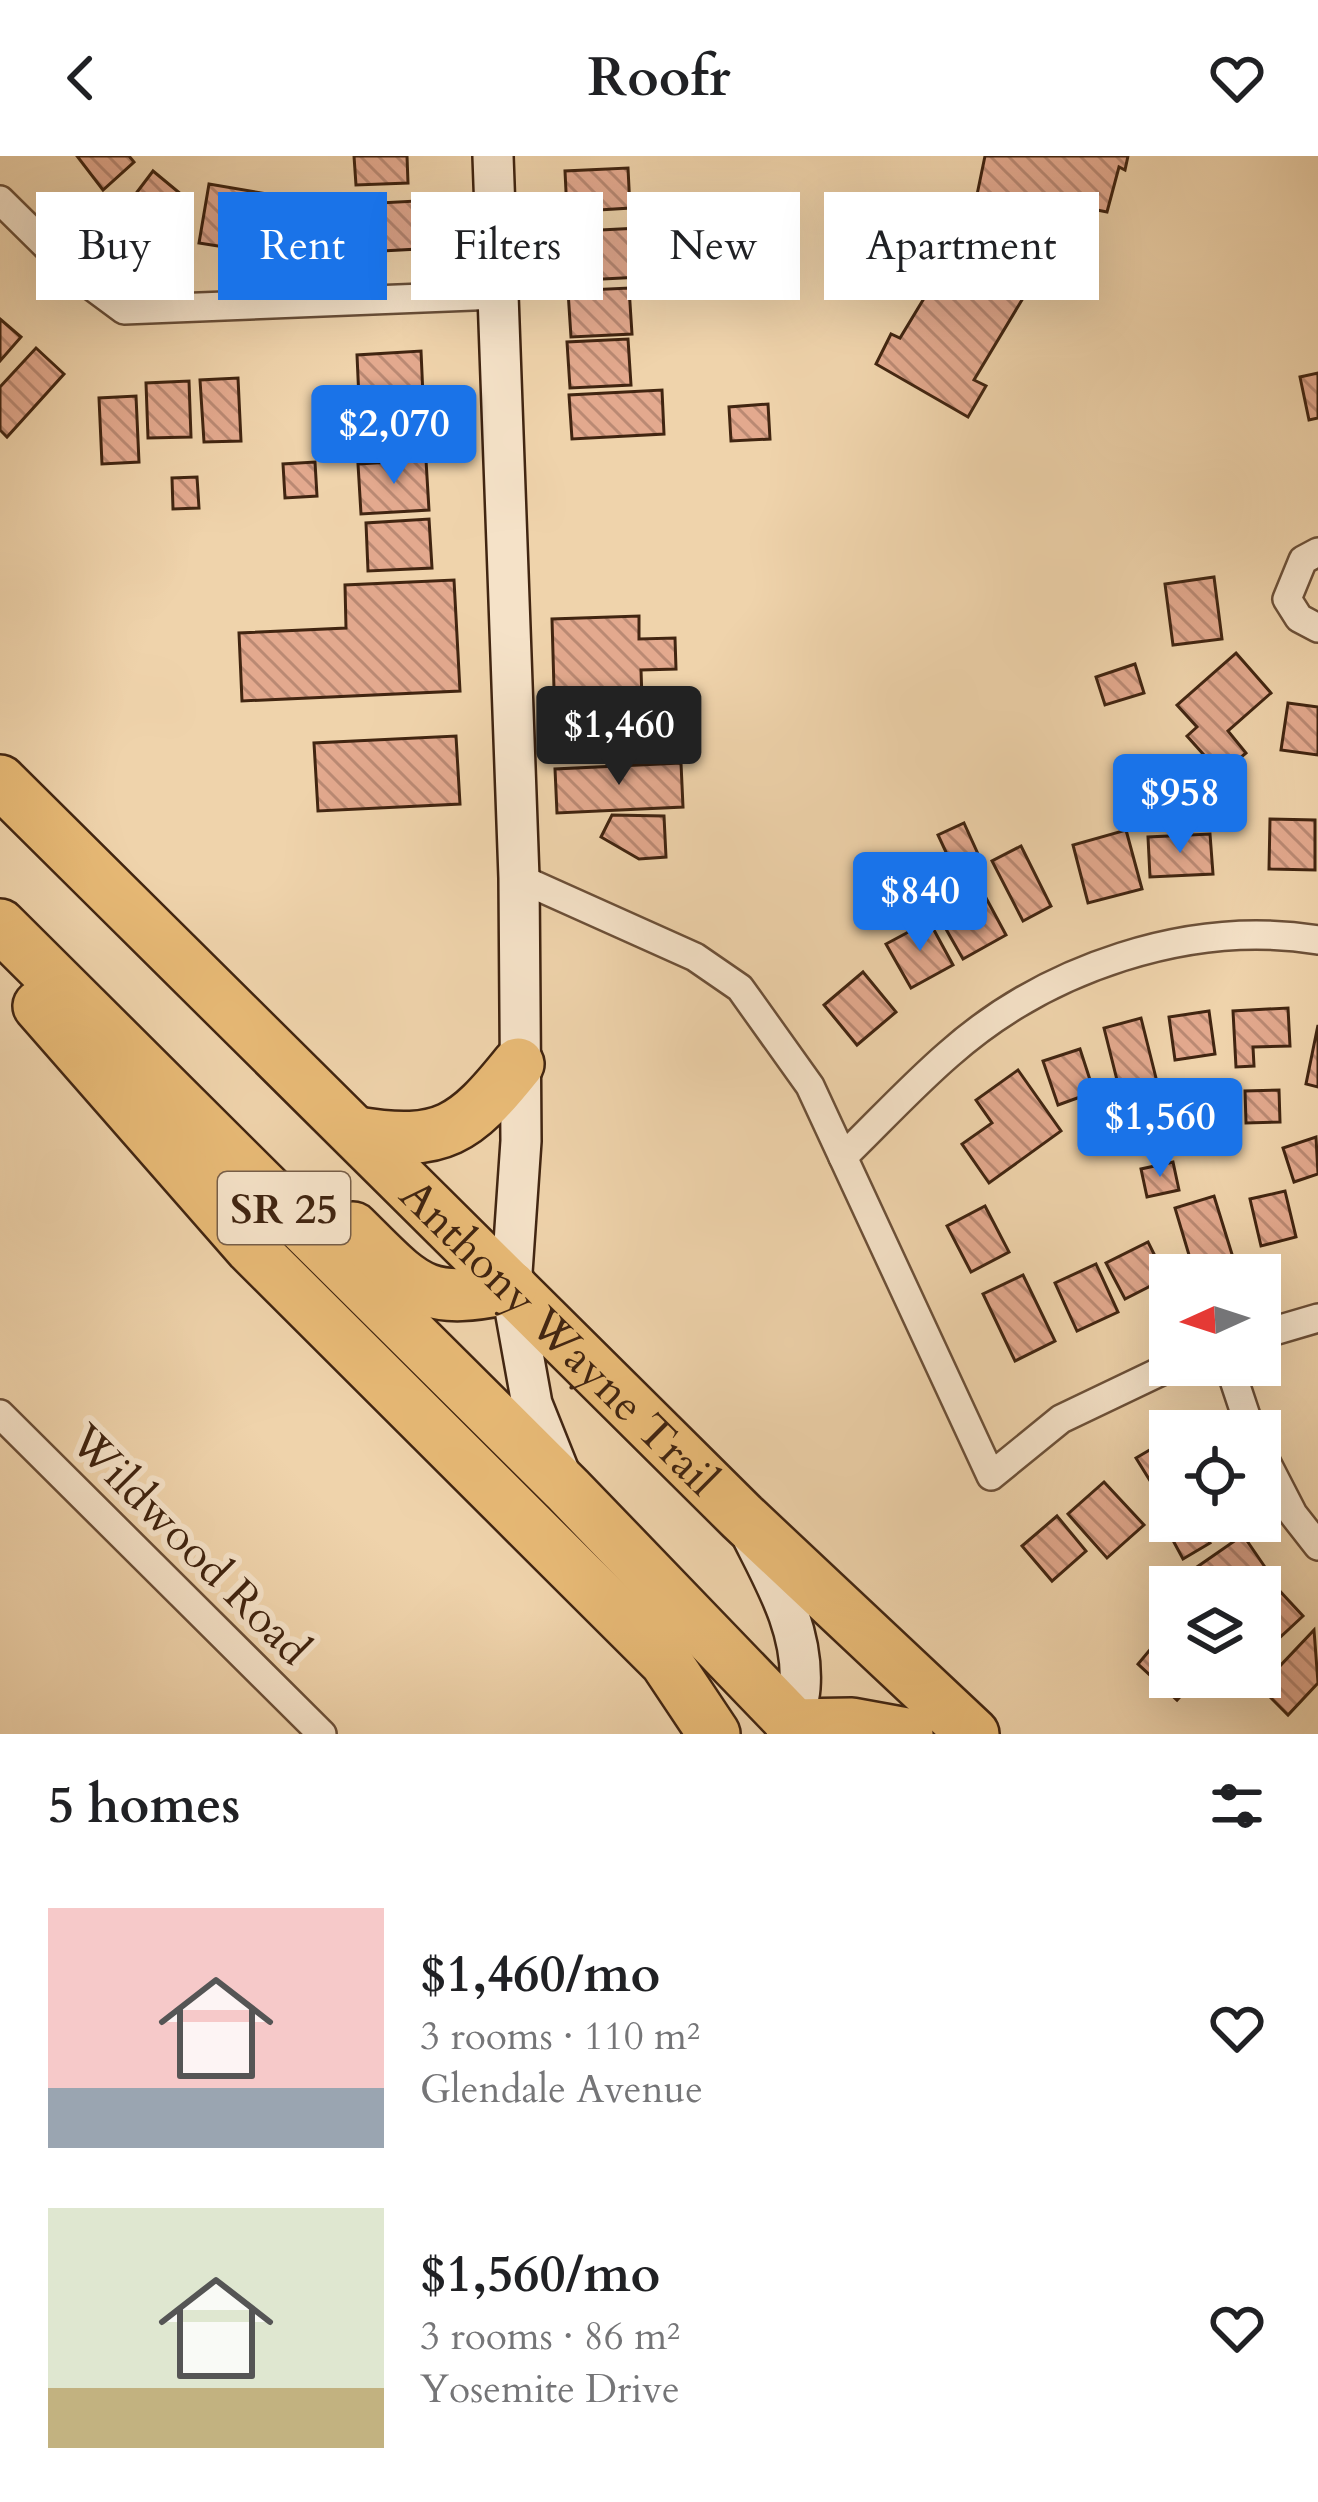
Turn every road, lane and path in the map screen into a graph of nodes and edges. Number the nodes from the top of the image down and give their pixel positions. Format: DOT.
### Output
graph roads {
  1 [pos="493,156"];
  2 [pos="494,192"];
  3 [pos="0,200"];
  4 [pos="411,299"];
  5 [pos="498,300"];
  6 [pos="1318,552"];
  7 [pos="1318,628"];
  8 [pos="0,781"];
  9 [pos="519,878"];
  10 [pos="1318,940"];
  11 [pos="11,948"];
  12 [pos="518,1064"];
  13 [pos="356,1133"];
  14 [pos="843,1157"];
  15 [pos="511,1287"];
  16 [pos="1318,1318"];
  17 [pos="1281,1329"];
  18 [pos="1149,1377"];
  19 [pos="0,1414"];
  20 [pos="568,1490"];
  21 [pos="1281,1491"];
  22 [pos="742,1517"];
  23 [pos="1318,1546"];
  24 [pos="795,1731"];
  25 [pos="322,1734"];
  26 [pos="714,1734"];
  27 [pos="907,1734"];
  28 [pos="973,1734"];
  1 -- 2 [label="street"];
  3 -- 4 [label="street"];
  5 -- 9 [label="street"];
  6 -- 7 [label="street"];
  8 -- 13 [label="highway, Anthony Wayne Trail / SR 25"];
  9 -- 12 [label="street"];
  9 -- 14 [label="street"];
  10 -- 14 [label="street"];
  11 -- 15 [label="highway"];
  11 -- 20 [label="highway, SR 25"];
  11 -- 26 [label="highway"];
  12 -- 13 [label="highway"];
  12 -- 15 [label="street"];
  13 -- 15 [label="highway, Anthony Wayne Trail / SR 25"];
  14 -- 18 [label="street"];
  15 -- 20 [label="street"];
  15 -- 22 [label="highway, Anthony Wayne Trail / SR 25"];
  16 -- 17 [label="street"];
  19 -- 25 [label="street, Wildwood Road"];
  20 -- 24 [label="highway, SR 25"];
  21 -- 23 [label="street"];
  22 -- 24 [label="street"];
  22 -- 28 [label="highway, Anthony Wayne Trail / SR 25"];
  24 -- 27 [label="highway"];
}
